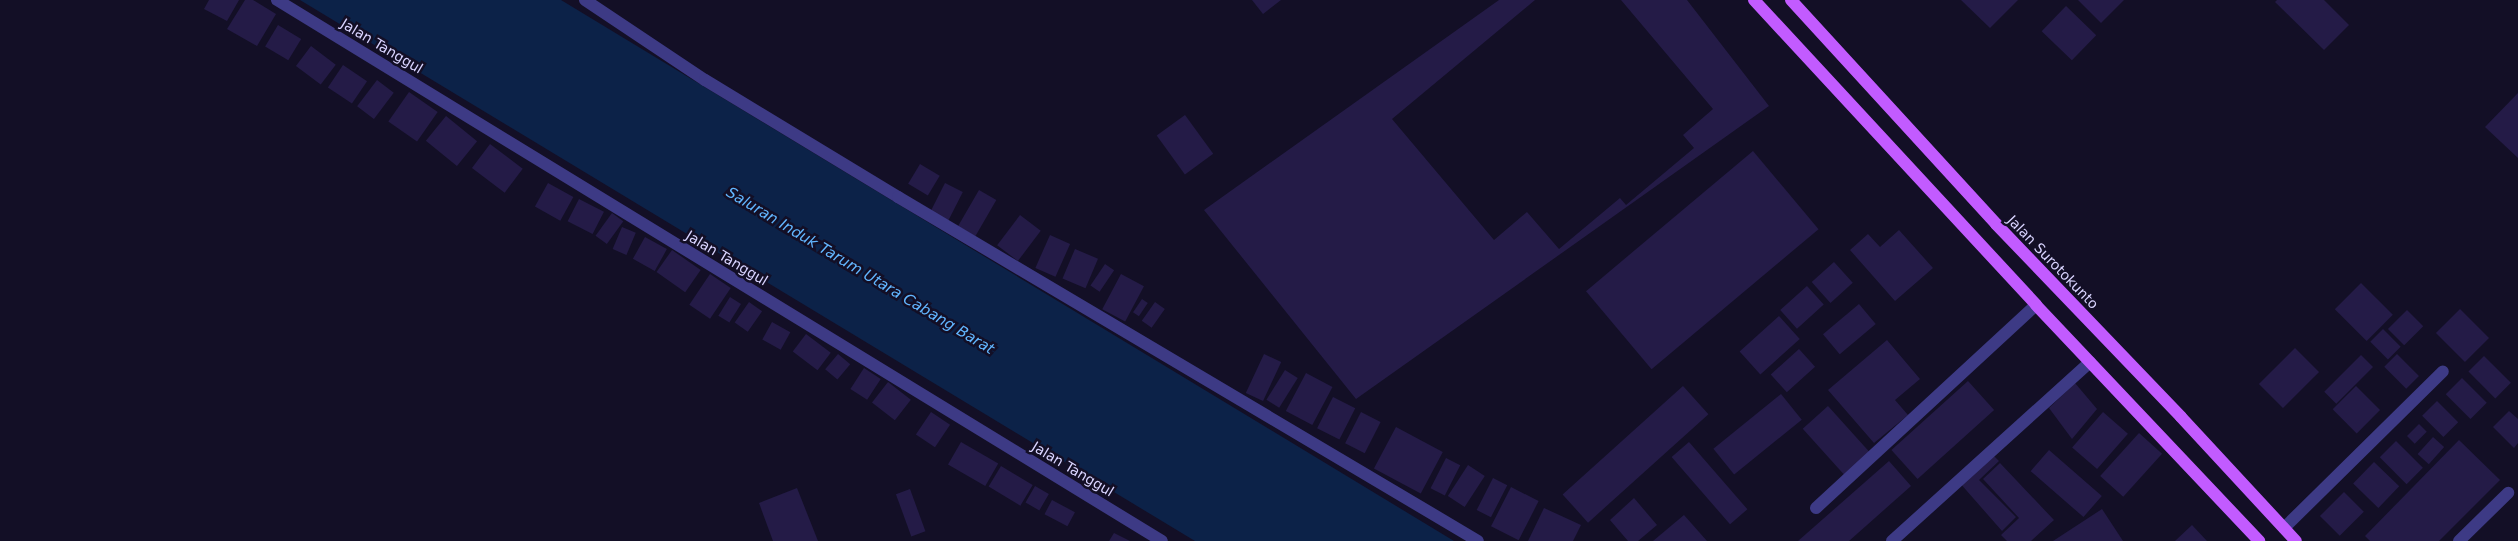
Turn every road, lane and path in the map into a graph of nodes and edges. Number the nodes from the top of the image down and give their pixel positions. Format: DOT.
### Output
graph roads {
  1 [pos="277,0"];
  2 [pos="585,0"];
  3 [pos="1754,0"];
  4 [pos="1791,0"];
  5 [pos="2036,305"];
  6 [pos="2090,362"];
  7 [pos="2443,371"];
  8 [pos="2508,493"];
  9 [pos="1816,508"];
  10 [pos="2284,528"];
  11 [pos="1162,541"];
  12 [pos="1478,541"];
  13 [pos="1892,541"];
  14 [pos="2259,541"];
  15 [pos="2296,541"];
  16 [pos="2459,541"];
  1 -- 11 [label="street, Jalan Tanggul"];
  2 -- 12 [label="street"];
  3 -- 5 [label="main road"];
  4 -- 10 [label="main road, Jalan Surotokunto"];
  5 -- 6 [label="main road"];
  5 -- 9 [label="street"];
  6 -- 13 [label="street"];
  6 -- 14 [label="main road"];
  7 -- 10 [label="street"];
  8 -- 16 [label="street"];
  10 -- 15 [label="main road, Jalan Surotokunto"];
}
